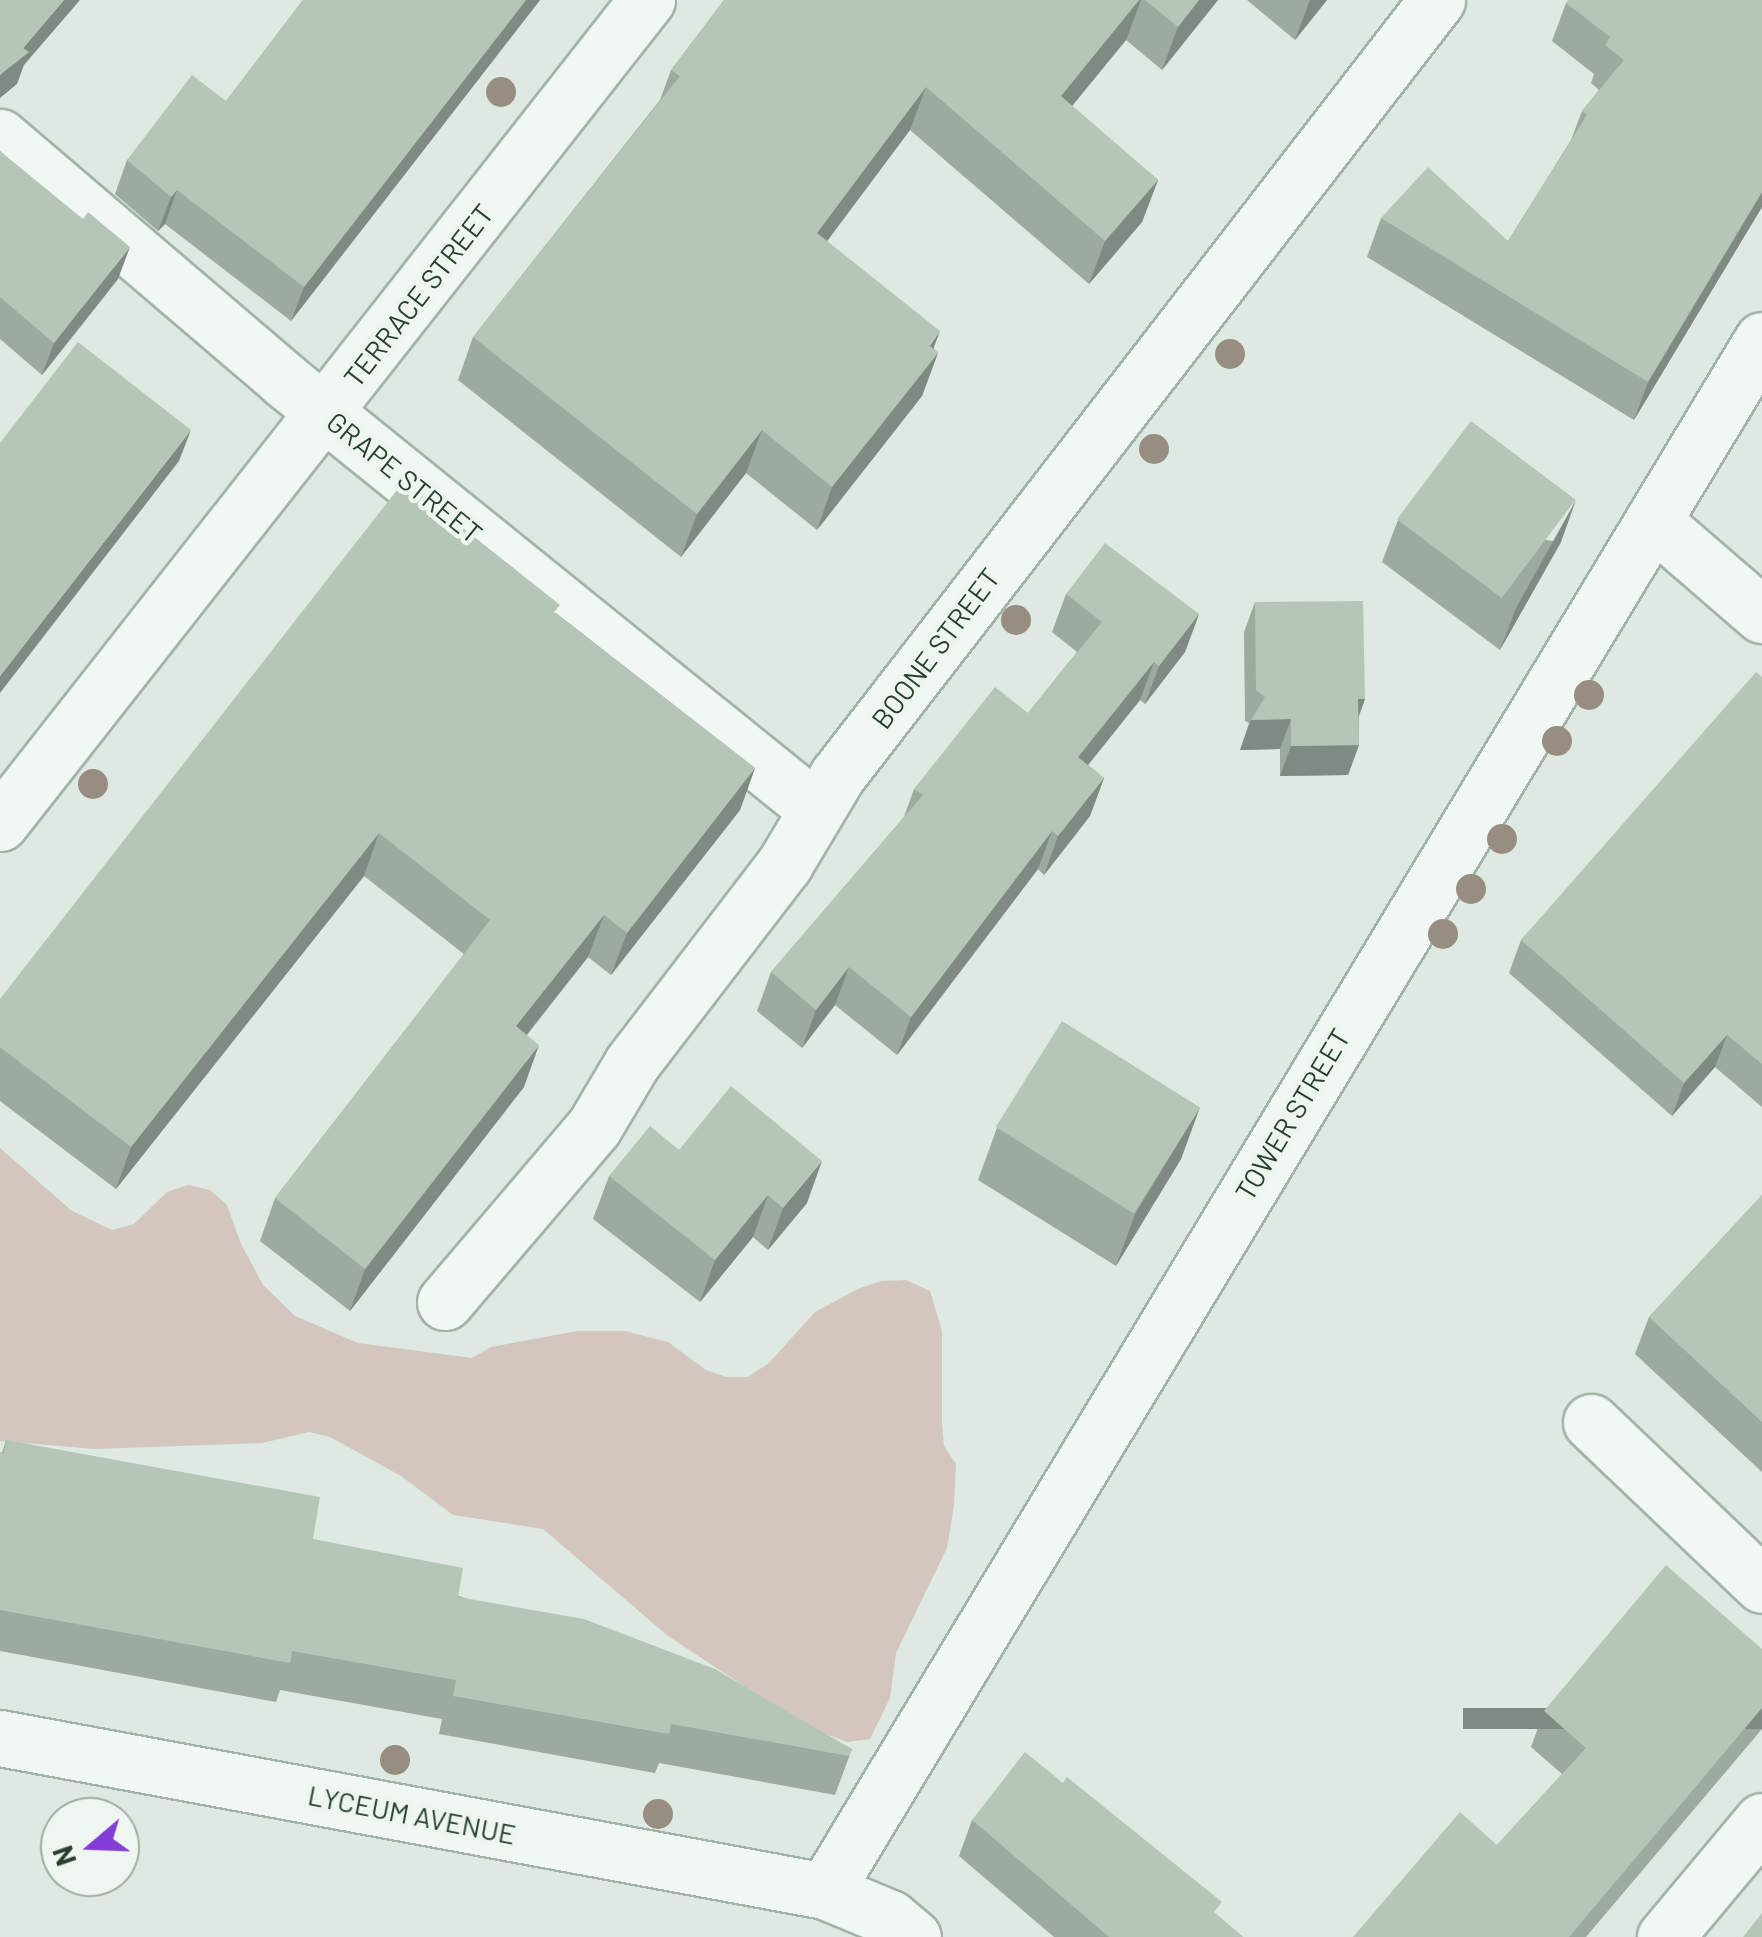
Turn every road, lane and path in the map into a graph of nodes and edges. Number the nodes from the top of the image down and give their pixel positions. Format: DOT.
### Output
graph roads {
  1 [pos="647,0"];
  2 [pos="1437,0"];
  3 [pos="0,138"];
  4 [pos="1762,340"];
  5 [pos="326,414"];
  6 [pos="1653,521"];
  7 [pos="1762,615"];
  8 [pos="816,808"];
  9 [pos="0,823"];
  10 [pos="445,1302"];
  11 [pos="1592,1422"];
  12 [pos="1762,1585"];
  13 [pos="0,1738"];
  14 [pos="1762,1821"];
  15 [pos="825,1891"];
  16 [pos="913,1937"];
  17 [pos="1665,1937"];
  1 -- 5 [label="street, TERRACE STREET"];
  2 -- 8 [label="street, BOONE STREET"];
  3 -- 5 [label="street, GRAPE STREET"];
  4 -- 6 [label="street, TOWER STREET"];
  5 -- 8 [label="street, GRAPE STREET"];
  5 -- 9 [label="street, TERRACE STREET"];
  6 -- 7 [label="street"];
  6 -- 15 [label="street, TOWER STREET"];
  8 -- 10 [label="street, BOONE STREET"];
  11 -- 12 [label="street"];
  13 -- 15 [label="street, LYCEUM AVENUE"];
  14 -- 17 [label="street"];
  15 -- 16 [label="street, LYCEUM AVENUE"];
}
